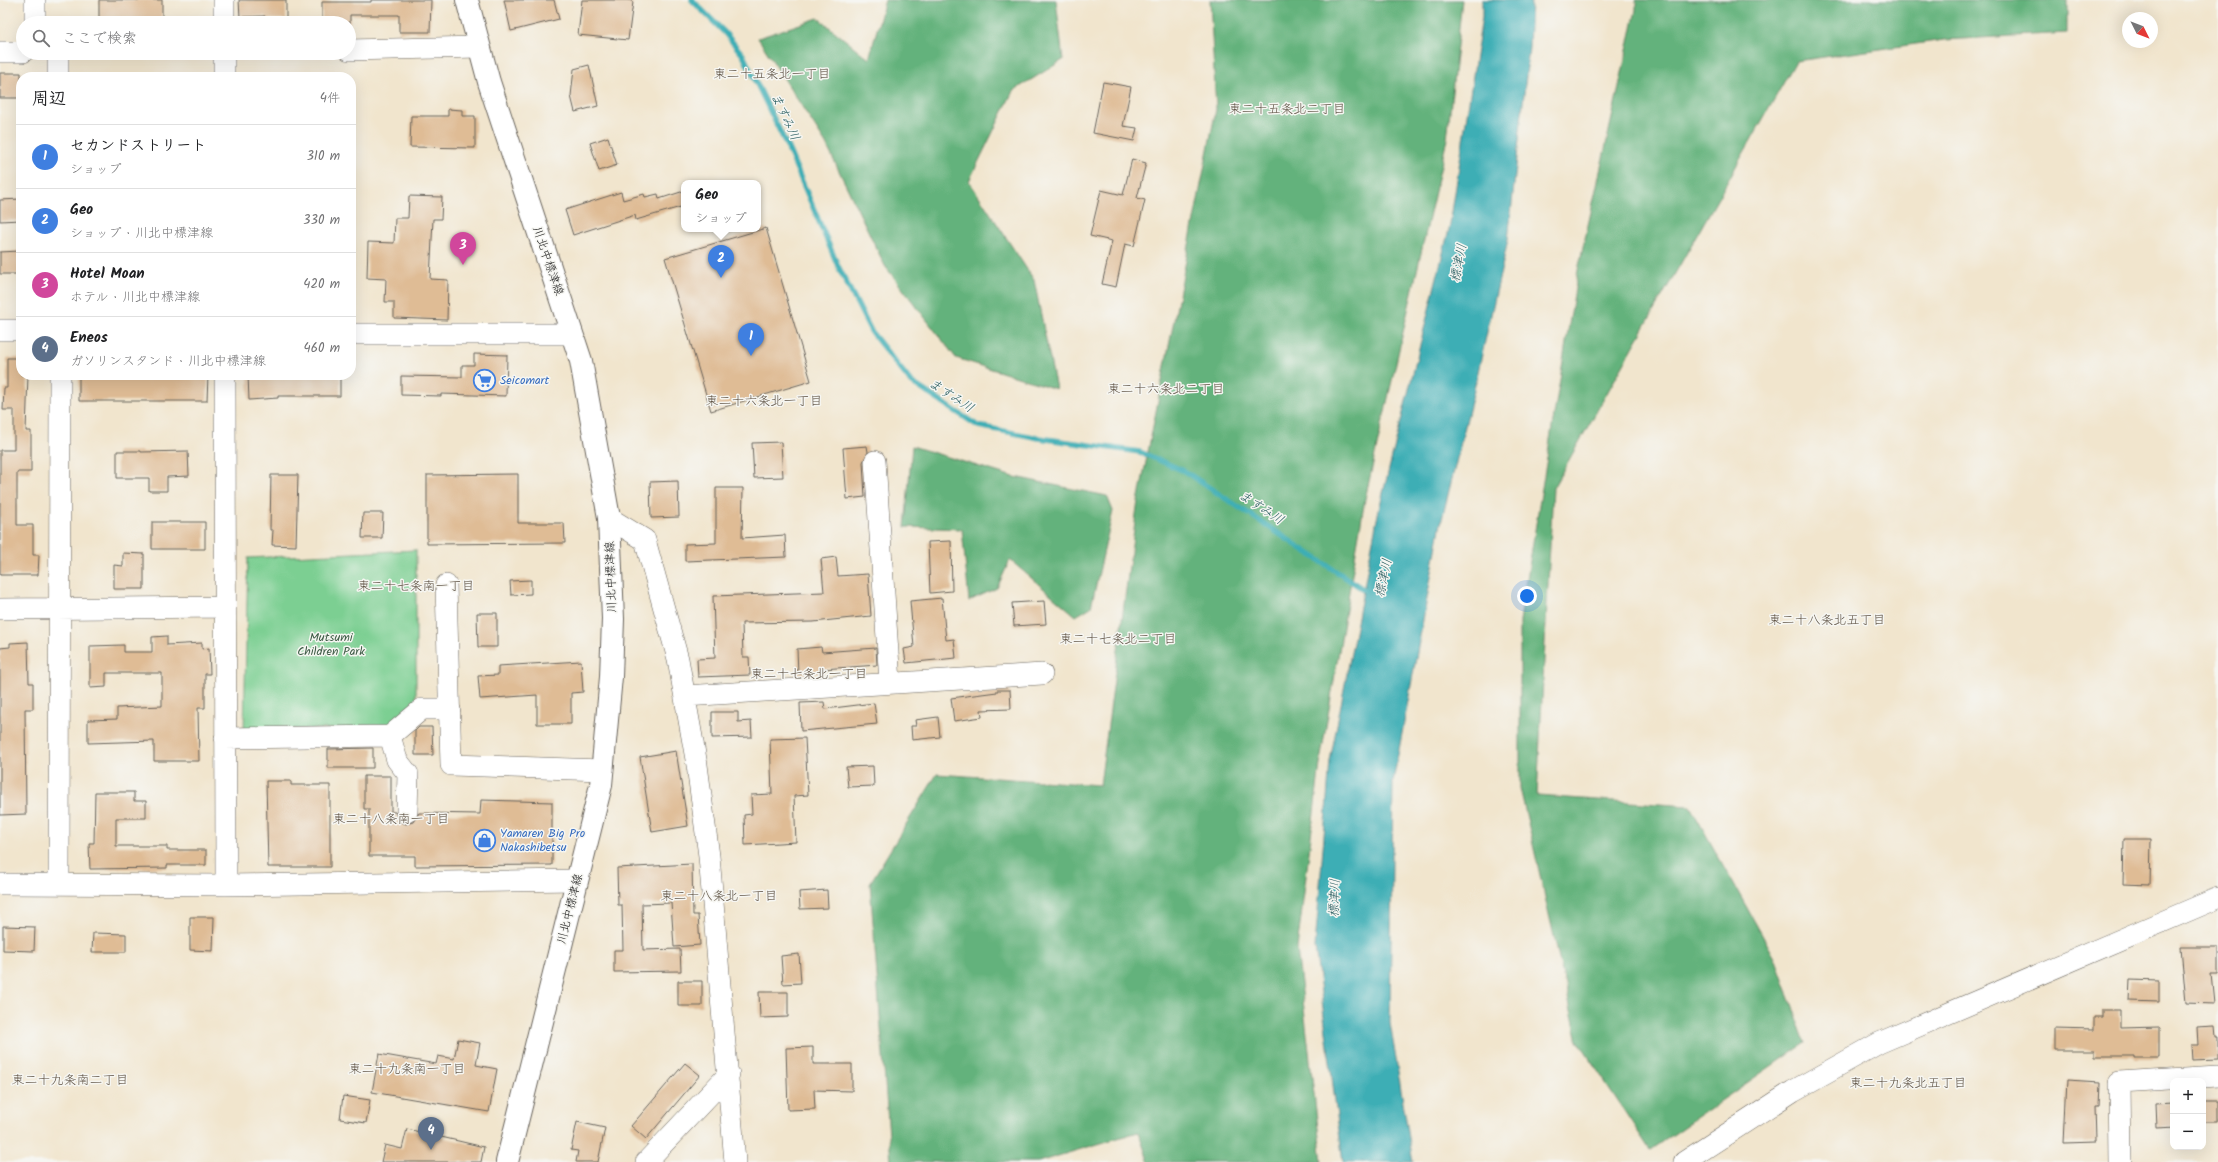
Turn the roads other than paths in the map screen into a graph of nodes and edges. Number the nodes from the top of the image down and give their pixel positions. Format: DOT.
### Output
graph roads {
  1 [pos="35,0"];
  2 [pos="224,0"];
  3 [pos="467,0"];
  4 [pos="36,16"];
  5 [pos="224,16"];
  6 [pos="479,47"];
  7 [pos="356,50"];
  8 [pos="0,52"];
  9 [pos="16,52"];
  10 [pos="58,60"];
  11 [pos="224,60"];
  12 [pos="58,72"];
  13 [pos="224,72"];
  14 [pos="0,330"];
  15 [pos="16,330"];
  16 [pos="356,334"];
  17 [pos="572,334"];
  18 [pos="60,380"];
  19 [pos="225,380"];
  20 [pos="875,461"];
  21 [pos="609,518"];
  22 [pos="446,586"];
  23 [pos="224,607"];
  24 [pos="60,608"];
  25 [pos="0,609"];
  26 [pos="1042,674"];
  27 [pos="890,682"];
  28 [pos="685,696"];
  29 [pos="450,709"];
  30 [pos="390,736"];
  31 [pos="225,738"];
  32 [pos="602,770"];
  33 [pos="407,812"];
  34 [pos="577,880"];
  35 [pos="58,883"];
  36 [pos="0,884"];
  37 [pos="226,885"];
  38 [pos="2218,898"];
  39 [pos="728,1074"];
  40 [pos="2218,1076"];
  41 [pos="508,1162"];
  42 [pos="646,1162"];
  43 [pos="735,1162"];
  44 [pos="1684,1162"];
  45 [pos="2120,1162"];
  1 -- 4 [label="street"];
  2 -- 5 [label="street"];
  3 -- 6 [label="main road, 川北中標津線"];
  6 -- 7 [label="street"];
  6 -- 17 [label="main road, 川北中標津線"];
  8 -- 9 [label="street"];
  10 -- 12 [label="street"];
  11 -- 13 [label="street"];
  14 -- 15 [label="street"];
  16 -- 17 [label="street"];
  17 -- 21 [label="main road, 川北中標津線"];
  18 -- 24 [label="street"];
  19 -- 23 [label="street"];
  20 -- 27 [label="street"];
  21 -- 28 [label="street"];
  21 -- 32 [label="main road, 川北中標津線"];
  22 -- 29 [label="street"];
  23 -- 24 [label="street"];
  23 -- 31 [label="street"];
  24 -- 25 [label="street"];
  24 -- 35 [label="street"];
  26 -- 27 [label="street"];
  27 -- 28 [label="street"];
  28 -- 39 [label="street"];
  29 -- 30 [label="street"];
  29 -- 32 [label="street"];
  30 -- 31 [label="street"];
  30 -- 33 [label="street"];
  31 -- 37 [label="street"];
  32 -- 34 [label="main road, 川北中標津線"];
  34 -- 37 [label="street"];
  34 -- 41 [label="main road, 川北中標津線"];
  35 -- 36 [label="street"];
  35 -- 37 [label="street"];
  38 -- 44 [label="street"];
  39 -- 42 [label="street"];
  39 -- 43 [label="street"];
  40 -- 45 [label="street"];
}
